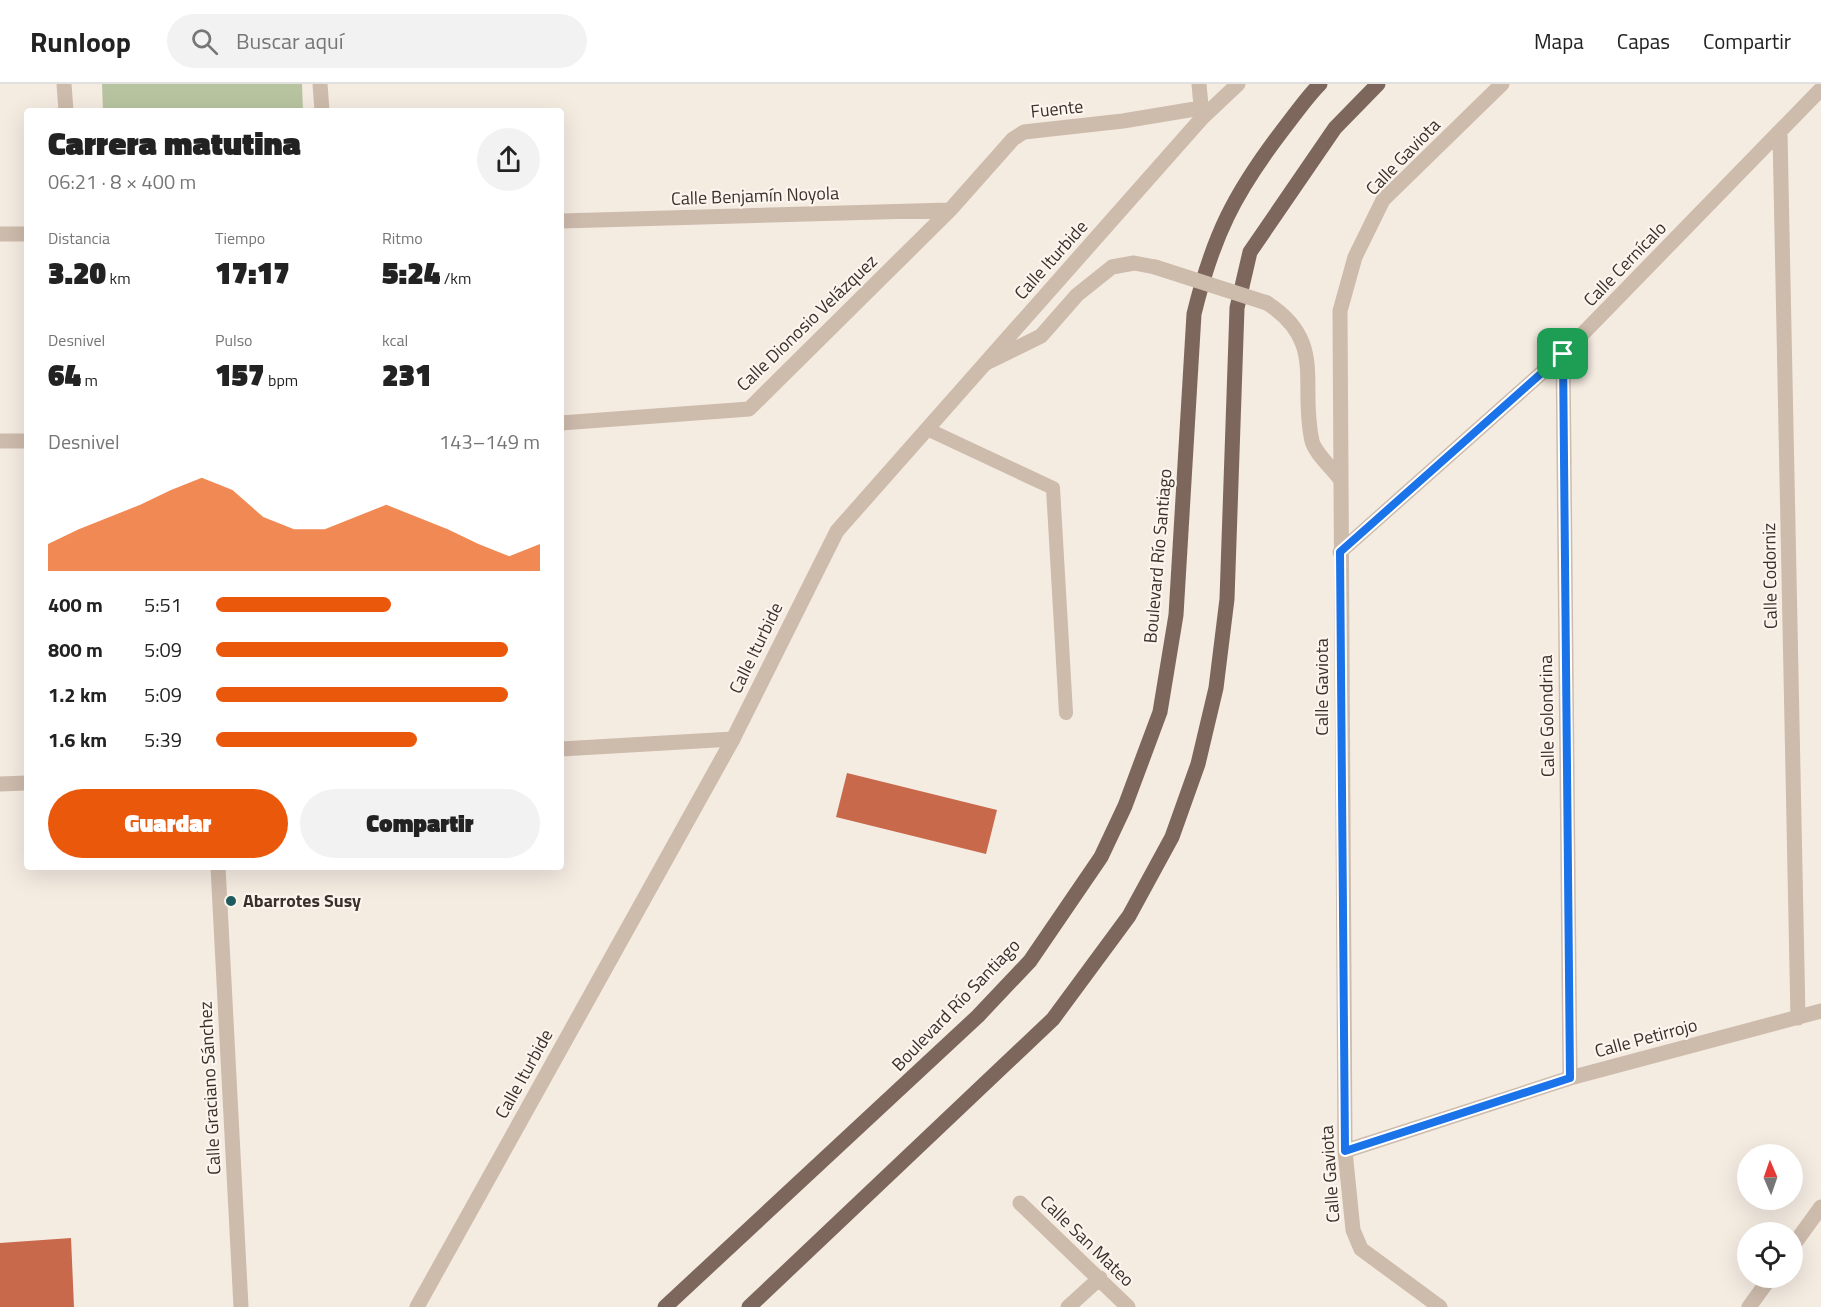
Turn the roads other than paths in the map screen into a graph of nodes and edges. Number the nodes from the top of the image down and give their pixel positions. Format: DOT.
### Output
graph roads {
  1 [pos="64,84"];
  2 [pos="320,84"];
  3 [pos="1199,84"];
  4 [pos="1238,84"];
  5 [pos="1320,84"];
  6 [pos="1378,84"];
  7 [pos="1502,84"];
  8 [pos="1821,89"];
  9 [pos="66,108"];
  10 [pos="322,108"];
  11 [pos="1202,113"];
  12 [pos="1780,133"];
  13 [pos="950,210"];
  14 [pos="564,221"];
  15 [pos="0,234"];
  16 [pos="24,234"];
  17 [pos="1563,354"];
  18 [pos="985,364"];
  19 [pos="564,423"];
  20 [pos="927,429"];
  21 [pos="0,441"];
  22 [pos="24,441"];
  23 [pos="1340,479"];
  24 [pos="1340,552"];
  25 [pos="1066,713"];
  26 [pos="733,739"];
  27 [pos="564,749"];
  28 [pos="24,783"];
  29 [pos="0,784"];
  30 [pos="218,870"];
  31 [pos="1821,1011"];
  32 [pos="1798,1018"];
  33 [pos="1570,1078"];
  34 [pos="1345,1151"];
  35 [pos="1020,1203"];
  36 [pos="1821,1208"];
  37 [pos="1803,1232"];
  38 [pos="1100,1278"];
  39 [pos="1763,1288"];
  40 [pos="241,1307"];
  41 [pos="417,1307"];
  42 [pos="665,1307"];
  43 [pos="749,1307"];
  44 [pos="1068,1307"];
  45 [pos="1128,1307"];
  46 [pos="1440,1307"];
  47 [pos="1749,1307"];
  1 -- 9 [label="street"];
  2 -- 10 [label="street"];
  3 -- 11 [label="street"];
  4 -- 11 [label="street, Calle Iturbide"];
  5 -- 42 [label="main road, Boulevard Río Santiago"];
  6 -- 43 [label="main road"];
  7 -- 23 [label="street, Calle Gaviota"];
  8 -- 12 [label="street, Calle Cernícalo"];
  11 -- 13 [label="street, Fuente"];
  11 -- 18 [label="street, Calle Iturbide"];
  12 -- 17 [label="street, Calle Cernícalo"];
  12 -- 32 [label="street, Calle Codorniz"];
  13 -- 14 [label="street, Calle Benjamín Noyola"];
  13 -- 19 [label="street, Calle Dionosio Velázquez"];
  15 -- 16 [label="street"];
  17 -- 24 [label="street, Calle Cernícalo"];
  17 -- 33 [label="street, Calle Golondrina"];
  18 -- 20 [label="street, Calle Iturbide"];
  18 -- 23 [label="street, bridge"];
  20 -- 25 [label="lane"];
  20 -- 26 [label="street, Calle Iturbide"];
  21 -- 22 [label="street"];
  23 -- 24 [label="street, Calle Gaviota"];
  24 -- 34 [label="street, Calle Gaviota"];
  26 -- 27 [label="street"];
  26 -- 41 [label="street, Calle Iturbide"];
  28 -- 29 [label="street"];
  30 -- 40 [label="street, Calle Graciano Sánchez"];
  31 -- 32 [label="street, Calle Petirrojo"];
  32 -- 33 [label="street, Calle Petirrojo"];
  33 -- 34 [label="street, Calle Petirrojo"];
  34 -- 46 [label="street, Calle Gaviota"];
  35 -- 38 [label="street, Calle San Mateo"];
  36 -- 37 [label="street"];
  38 -- 44 [label="street"];
  38 -- 45 [label="street, Calle San Mateo"];
  39 -- 47 [label="street"];
}
